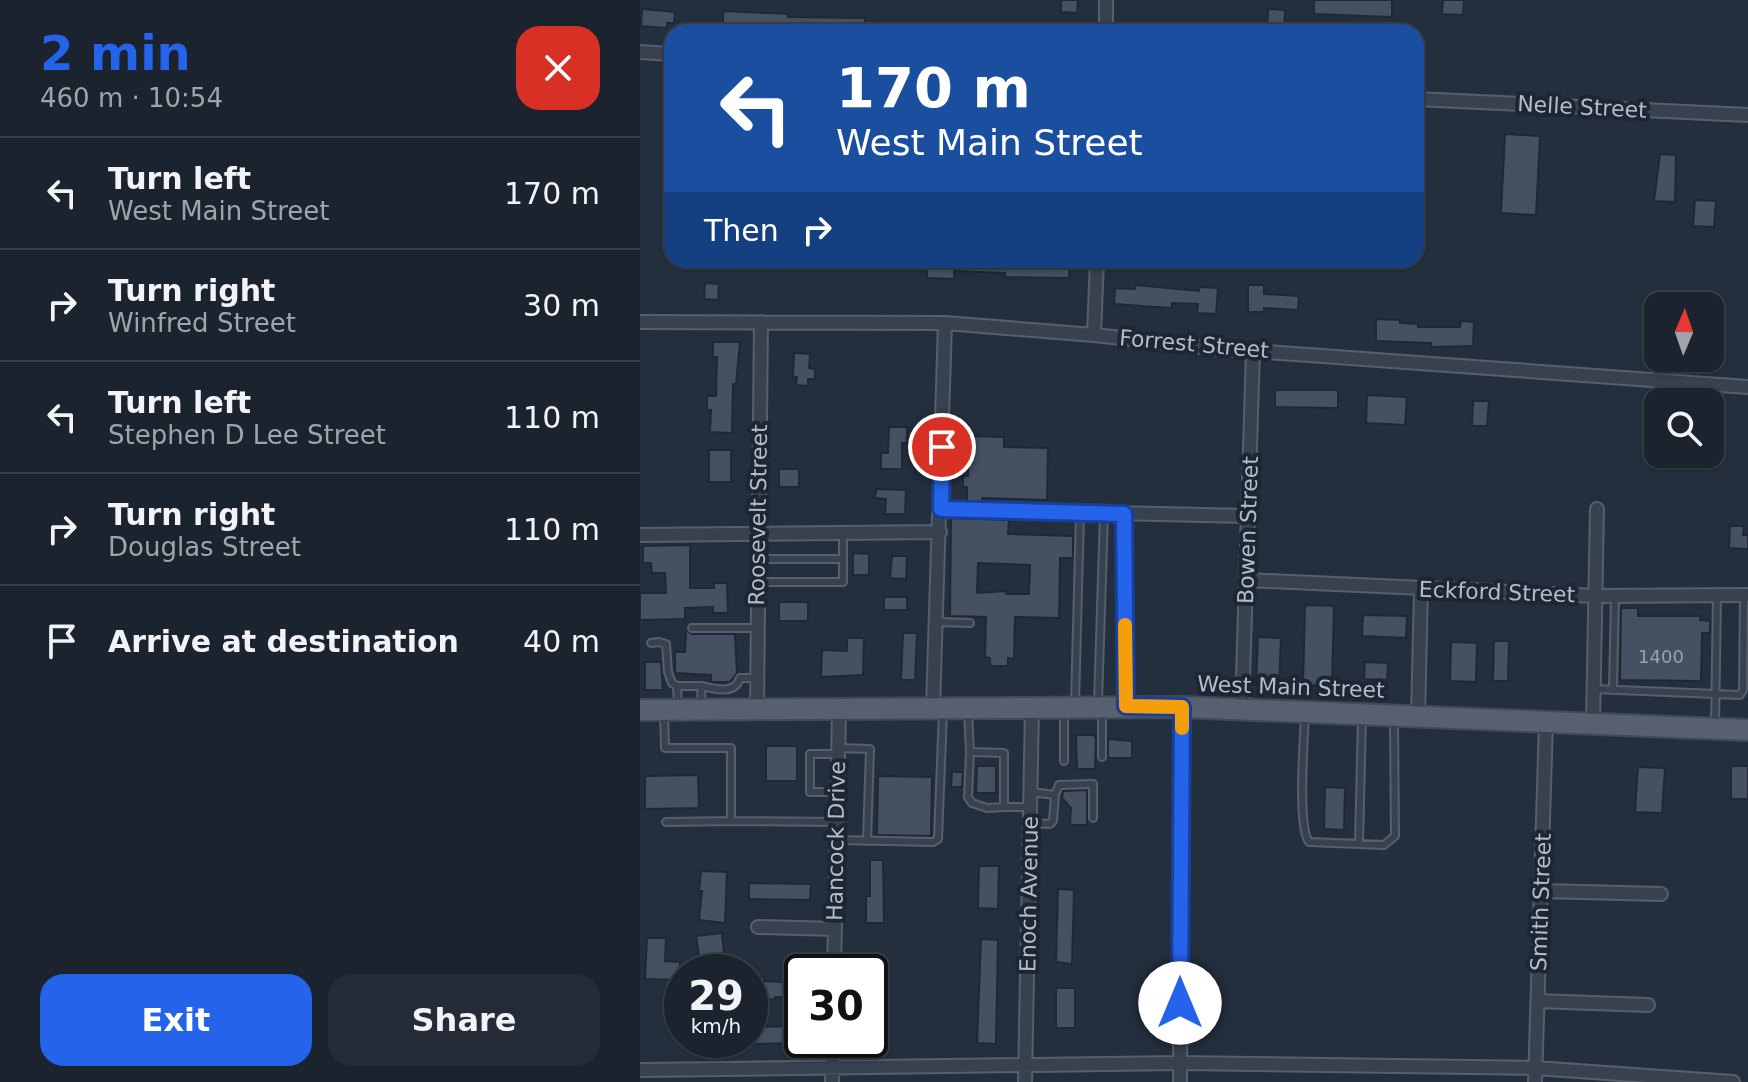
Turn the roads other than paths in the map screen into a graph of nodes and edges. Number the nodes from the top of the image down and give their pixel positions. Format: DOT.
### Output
graph roads {
  1 [pos="1106,0"];
  2 [pos="1106,24"];
  3 [pos="640,52"];
  4 [pos="664,54"];
  5 [pos="1424,99"];
  6 [pos="1748,115"];
  7 [pos="1097,268"];
  8 [pos="640,322"];
  9 [pos="761,322"];
  10 [pos="945,323"];
  11 [pos="1094,335"];
  12 [pos="1253,350"];
  13 [pos="1748,387"];
  14 [pos="941,509"];
  15 [pos="1597,509"];
  16 [pos="1080,513"];
  17 [pos="1104,513"];
  18 [pos="1124,514"];
  19 [pos="1247,516"];
  20 [pos="757,532"];
  21 [pos="843,532"];
  22 [pos="940,532"];
  23 [pos="640,535"];
  24 [pos="757,559"];
  25 [pos="843,559"];
  26 [pos="1246,580"];
  27 [pos="757,582"];
  28 [pos="1421,589"];
  29 [pos="1717,595"];
  30 [pos="1596,596"];
  31 [pos="1615,596"];
  32 [pos="1746,596"];
  33 [pos="937,622"];
  34 [pos="970,623"];
  35 [pos="692,628"];
  36 [pos="757,628"];
  37 [pos="651,643"];
  38 [pos="757,678"];
  39 [pos="677,686"];
  40 [pos="701,686"];
  41 [pos="1594,689"];
  42 [pos="1613,689"];
  43 [pos="1716,694"];
  44 [pos="1070,706"];
  45 [pos="1100,706"];
  46 [pos="1126,706"];
  47 [pos="1032,707"];
  48 [pos="1182,707"];
  49 [pos="757,708"];
  50 [pos="938,708"];
  51 [pos="968,708"];
  52 [pos="671,709"];
  53 [pos="702,709"];
  54 [pos="640,710"];
  55 [pos="839,710"];
  56 [pos="1242,710"];
  57 [pos="1306,712"];
  58 [pos="1362,714"];
  59 [pos="1394,716"];
  60 [pos="1418,717"];
  61 [pos="1546,722"];
  62 [pos="1593,723"];
  63 [pos="1715,729"];
  64 [pos="1748,730"];
  65 [pos="838,751"];
  66 [pos="970,752"];
  67 [pos="1102,757"];
  68 [pos="1064,761"];
  69 [pos="837,792"];
  70 [pos="1030,792"];
  71 [pos="1055,795"];
  72 [pos="1004,807"];
  73 [pos="1030,807"];
  74 [pos="1093,818"];
  75 [pos="731,821"];
  76 [pos="666,822"];
  77 [pos="837,822"];
  78 [pos="1030,823"];
  79 [pos="836,840"];
  80 [pos="867,841"];
  81 [pos="1359,844"];
  82 [pos="1541,891"];
  83 [pos="1661,894"];
  84 [pos="758,927"];
  85 [pos="835,929"];
  86 [pos="834,954"];
  87 [pos="1538,1001"];
  88 [pos="1648,1005"];
  89 [pos="1180,1063"];
  90 [pos="1026,1064"];
  91 [pos="1535,1068"];
  92 [pos="640,1070"];
  93 [pos="681,1076"];
  94 [pos="833,1076"];
  95 [pos="1025,1082"];
  96 [pos="1180,1082"];
  97 [pos="1535,1082"];
  98 [pos="1733,1082"];
  1 -- 2 [label="street"];
  3 -- 4 [label="street"];
  5 -- 6 [label="street, Nelle Street"];
  7 -- 11 [label="street"];
  8 -- 9 [label="street, Forrest Street"];
  9 -- 10 [label="street, Forrest Street"];
  9 -- 20 [label="street, Roosevelt Street"];
  10 -- 11 [label="street, Forrest Street"];
  10 -- 14 [label="street"];
  11 -- 12 [label="street, Forrest Street"];
  12 -- 13 [label="street, Forrest Street"];
  12 -- 19 [label="street, Bowen Street"];
  14 -- 16 [label="street"];
  14 -- 22 [label="street"];
  15 -- 30 [label="street"];
  16 -- 17 [label="street"];
  16 -- 44 [label="lane"];
  17 -- 18 [label="street"];
  17 -- 45 [label="lane"];
  18 -- 19 [label="street"];
  18 -- 46 [label="street"];
  19 -- 26 [label="street, Bowen Street"];
  20 -- 21 [label="street"];
  20 -- 23 [label="street"];
  20 -- 24 [label="street, Roosevelt Street"];
  21 -- 22 [label="street"];
  21 -- 25 [label="lane"];
  22 -- 33 [label="street"];
  24 -- 25 [label="lane"];
  24 -- 27 [label="street, Roosevelt Street"];
  25 -- 27 [label="lane"];
  26 -- 28 [label="street, Eckford Street"];
  26 -- 56 [label="street, Bowen Street"];
  27 -- 36 [label="street, Roosevelt Street"];
  28 -- 30 [label="street, Eckford Street"];
  28 -- 60 [label="street"];
  29 -- 31 [label="street, Eckford Street"];
  29 -- 32 [label="street, Eckford Street"];
  29 -- 43 [label="lane"];
  30 -- 31 [label="street, Eckford Street"];
  30 -- 41 [label="street"];
  31 -- 42 [label="lane"];
  32 -- 43 [label="lane"];
  33 -- 34 [label="lane"];
  33 -- 50 [label="street"];
  35 -- 36 [label="lane"];
  36 -- 38 [label="street, Roosevelt Street"];
  37 -- 39 [label="lane"];
  38 -- 40 [label="lane"];
  38 -- 49 [label="street, Roosevelt Street"];
  39 -- 40 [label="lane"];
  39 -- 52 [label="lane"];
  40 -- 53 [label="lane"];
  41 -- 42 [label="lane"];
  41 -- 62 [label="street"];
  42 -- 43 [label="lane"];
  43 -- 63 [label="lane"];
  44 -- 45 [label="main road, West Main Street"];
  44 -- 47 [label="main road, West Main Street"];
  44 -- 68 [label="lane"];
  45 -- 46 [label="main road, West Main Street"];
  45 -- 67 [label="lane"];
  46 -- 48 [label="main road, West Main Street"];
  47 -- 51 [label="main road, West Main Street"];
  47 -- 70 [label="street, Enoch Avenue"];
  48 -- 56 [label="main road, West Main Street"];
  48 -- 89 [label="street"];
  49 -- 53 [label="main road, West Main Street"];
  49 -- 55 [label="main road, West Main Street"];
  50 -- 51 [label="main road, West Main Street"];
  50 -- 55 [label="main road, West Main Street"];
  50 -- 80 [label="lane"];
  51 -- 66 [label="lane"];
  52 -- 53 [label="main road, West Main Street"];
  52 -- 54 [label="main road, West Main Street"];
  52 -- 75 [label="lane"];
  55 -- 65 [label="street, Hancock Drive"];
  56 -- 57 [label="main road, West Main Street"];
  57 -- 58 [label="main road, West Main Street"];
  57 -- 81 [label="lane"];
  58 -- 59 [label="main road, West Main Street"];
  58 -- 81 [label="lane"];
  59 -- 60 [label="main road, West Main Street"];
  59 -- 81 [label="lane"];
  60 -- 61 [label="main road, West Main Street"];
  61 -- 62 [label="main road, West Main Street"];
  61 -- 82 [label="street, Smith Street"];
  62 -- 63 [label="main road, West Main Street"];
  63 -- 64 [label="main road, West Main Street"];
  65 -- 69 [label="street, Hancock Drive"];
  65 -- 69 [label="lane"];
  65 -- 80 [label="lane"];
  66 -- 72 [label="lane"];
  66 -- 72 [label="lane"];
  69 -- 77 [label="street, Hancock Drive"];
  70 -- 71 [label="lane"];
  70 -- 73 [label="street, Enoch Avenue"];
  71 -- 74 [label="lane"];
  71 -- 78 [label="lane"];
  72 -- 73 [label="lane"];
  73 -- 78 [label="street, Enoch Avenue"];
  75 -- 76 [label="lane"];
  75 -- 77 [label="lane"];
  77 -- 79 [label="street, Hancock Drive"];
  78 -- 90 [label="street, Enoch Avenue"];
  79 -- 80 [label="lane"];
  79 -- 85 [label="street, Hancock Drive"];
  82 -- 83 [label="street"];
  82 -- 87 [label="street, Smith Street"];
  84 -- 85 [label="street"];
  85 -- 86 [label="street, Hancock Drive"];
  87 -- 88 [label="street"];
  87 -- 91 [label="street, Smith Street"];
  89 -- 90 [label="street"];
  89 -- 91 [label="street"];
  89 -- 96 [label="street"];
  90 -- 94 [label="street"];
  90 -- 95 [label="street, Enoch Avenue"];
  91 -- 97 [label="street, Smith Street"];
  91 -- 98 [label="street"];
  92 -- 93 [label="street"];
  93 -- 94 [label="street"];
}
